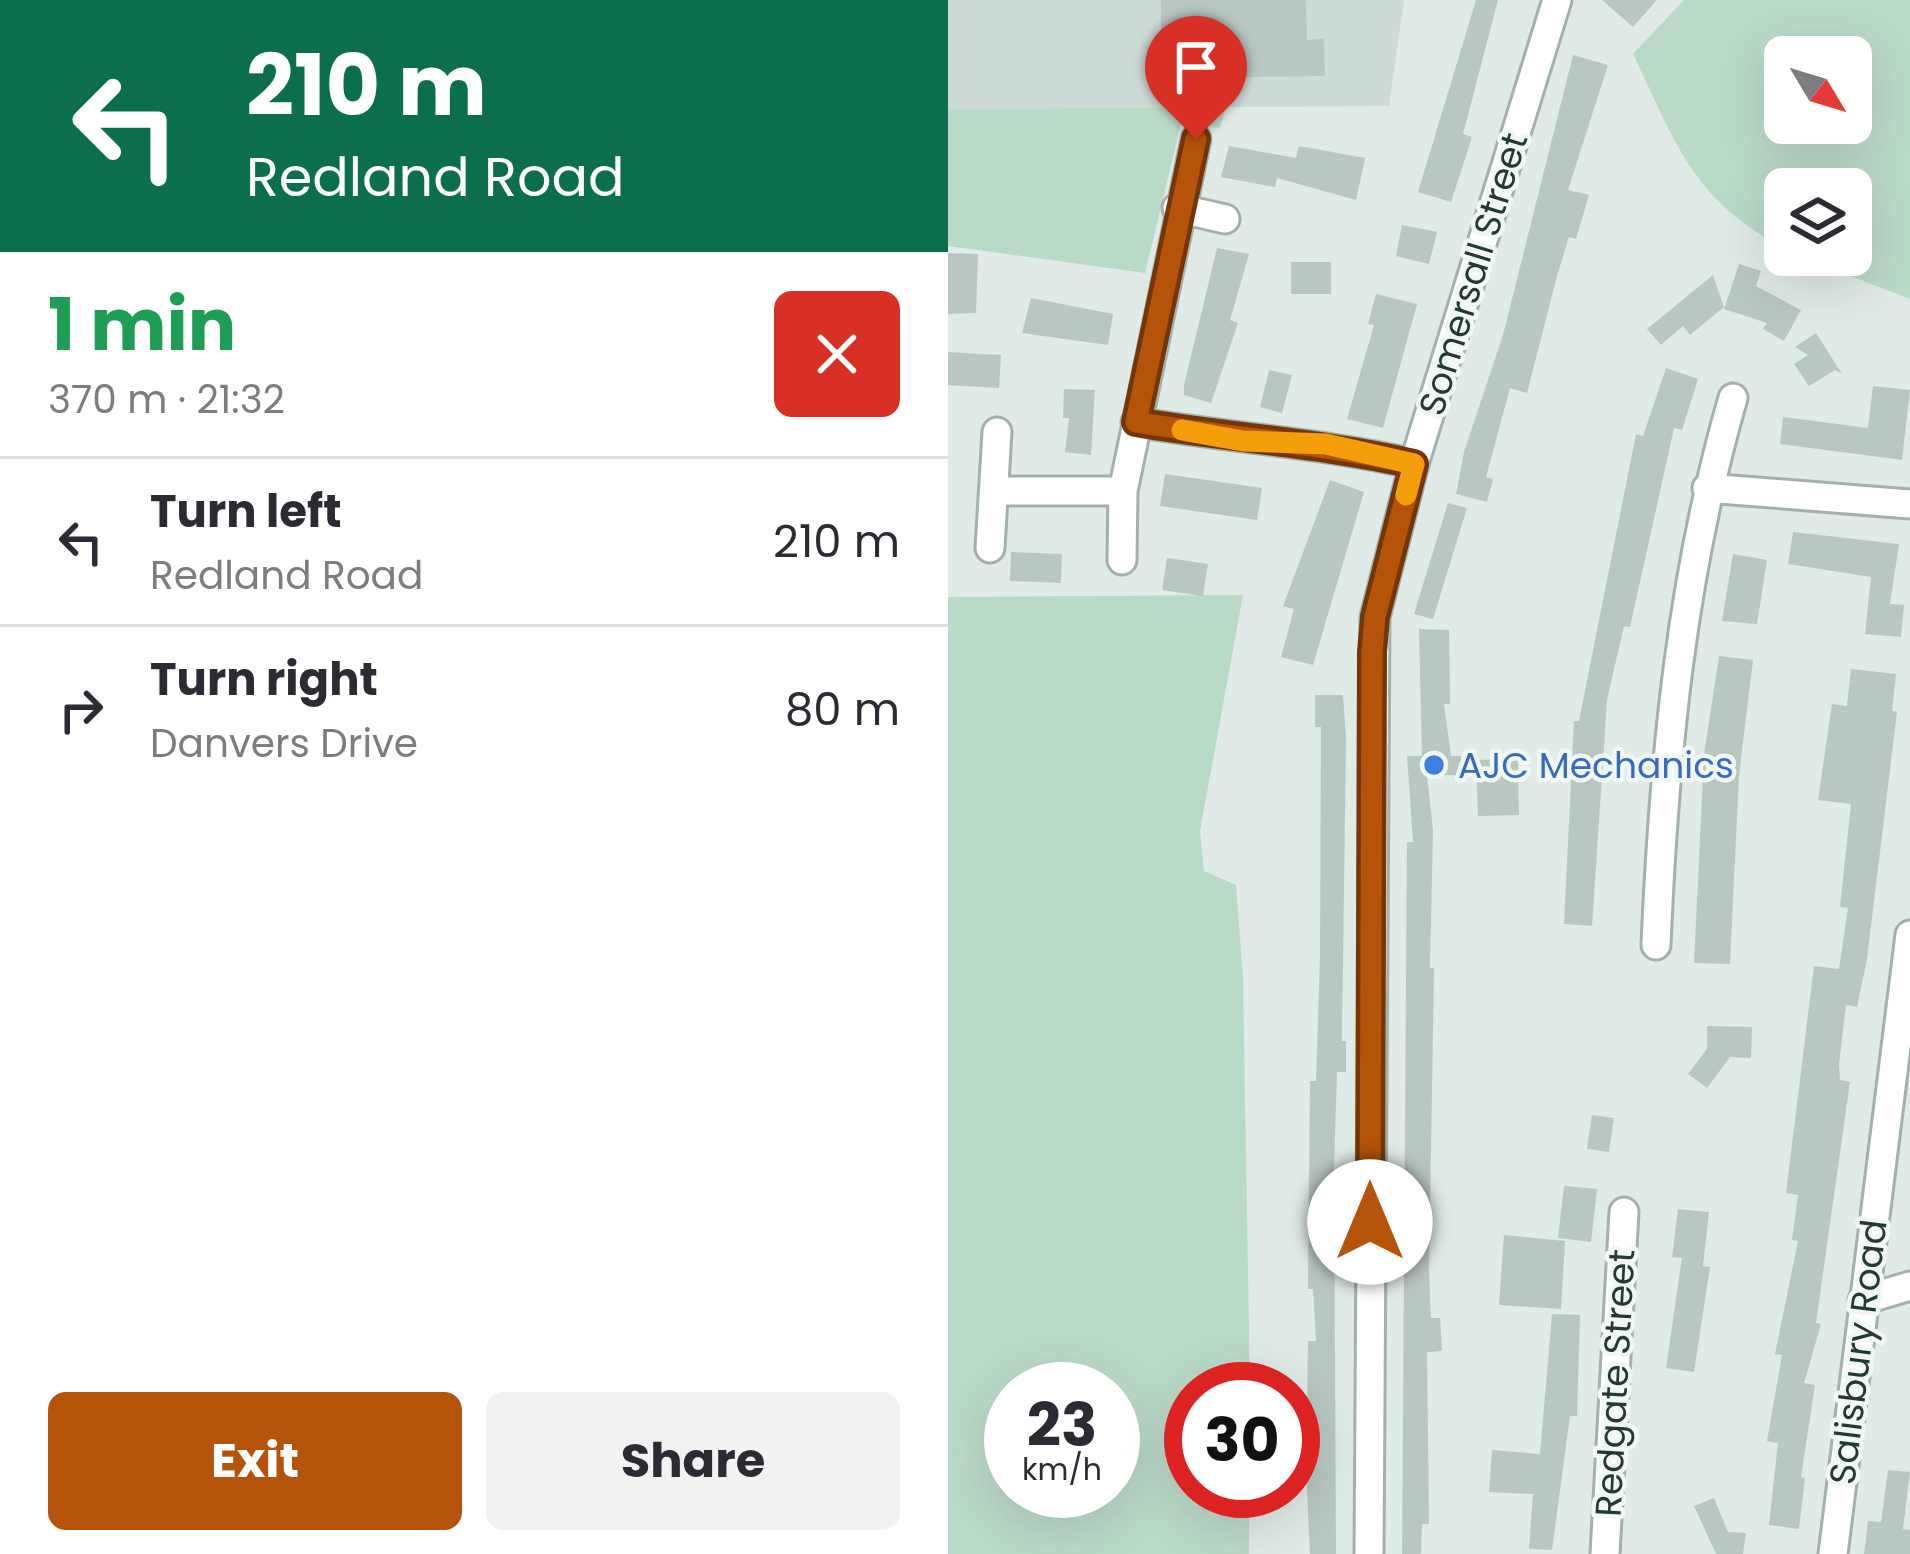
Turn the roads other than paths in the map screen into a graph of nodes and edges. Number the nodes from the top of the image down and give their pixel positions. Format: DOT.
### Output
graph roads {
  1 [pos="1557,0"];
  2 [pos="1196,139"];
  3 [pos="1177,208"];
  4 [pos="1225,219"];
  5 [pos="1733,398"];
  6 [pos="1136,422"];
  7 [pos="997,432"];
  8 [pos="1414,464"];
  9 [pos="1707,488"];
  10 [pos="997,491"];
  11 [pos="1123,491"];
  12 [pos="1910,504"];
  13 [pos="990,548"];
  14 [pos="1122,560"];
  15 [pos="1910,935"];
  16 [pos="1656,945"];
  17 [pos="1624,1212"];
  18 [pos="1910,1286"];
  19 [pos="1864,1300"];
  20 [pos="1369,1554"];
  21 [pos="1605,1554"];
  22 [pos="1833,1554"];
  1 -- 8 [label="street, Somersall Street"];
  2 -- 3 [label="street"];
  3 -- 4 [label="street"];
  3 -- 6 [label="street"];
  5 -- 9 [label="street"];
  6 -- 8 [label="street"];
  6 -- 11 [label="street"];
  7 -- 10 [label="street"];
  8 -- 20 [label="street, Somersall Street"];
  9 -- 12 [label="street"];
  9 -- 16 [label="street"];
  10 -- 11 [label="street"];
  10 -- 13 [label="street"];
  11 -- 14 [label="street"];
  15 -- 19 [label="street, Salisbury Road"];
  17 -- 21 [label="street, Redgate Street"];
  18 -- 19 [label="street"];
  19 -- 22 [label="street, Salisbury Road"];
}
